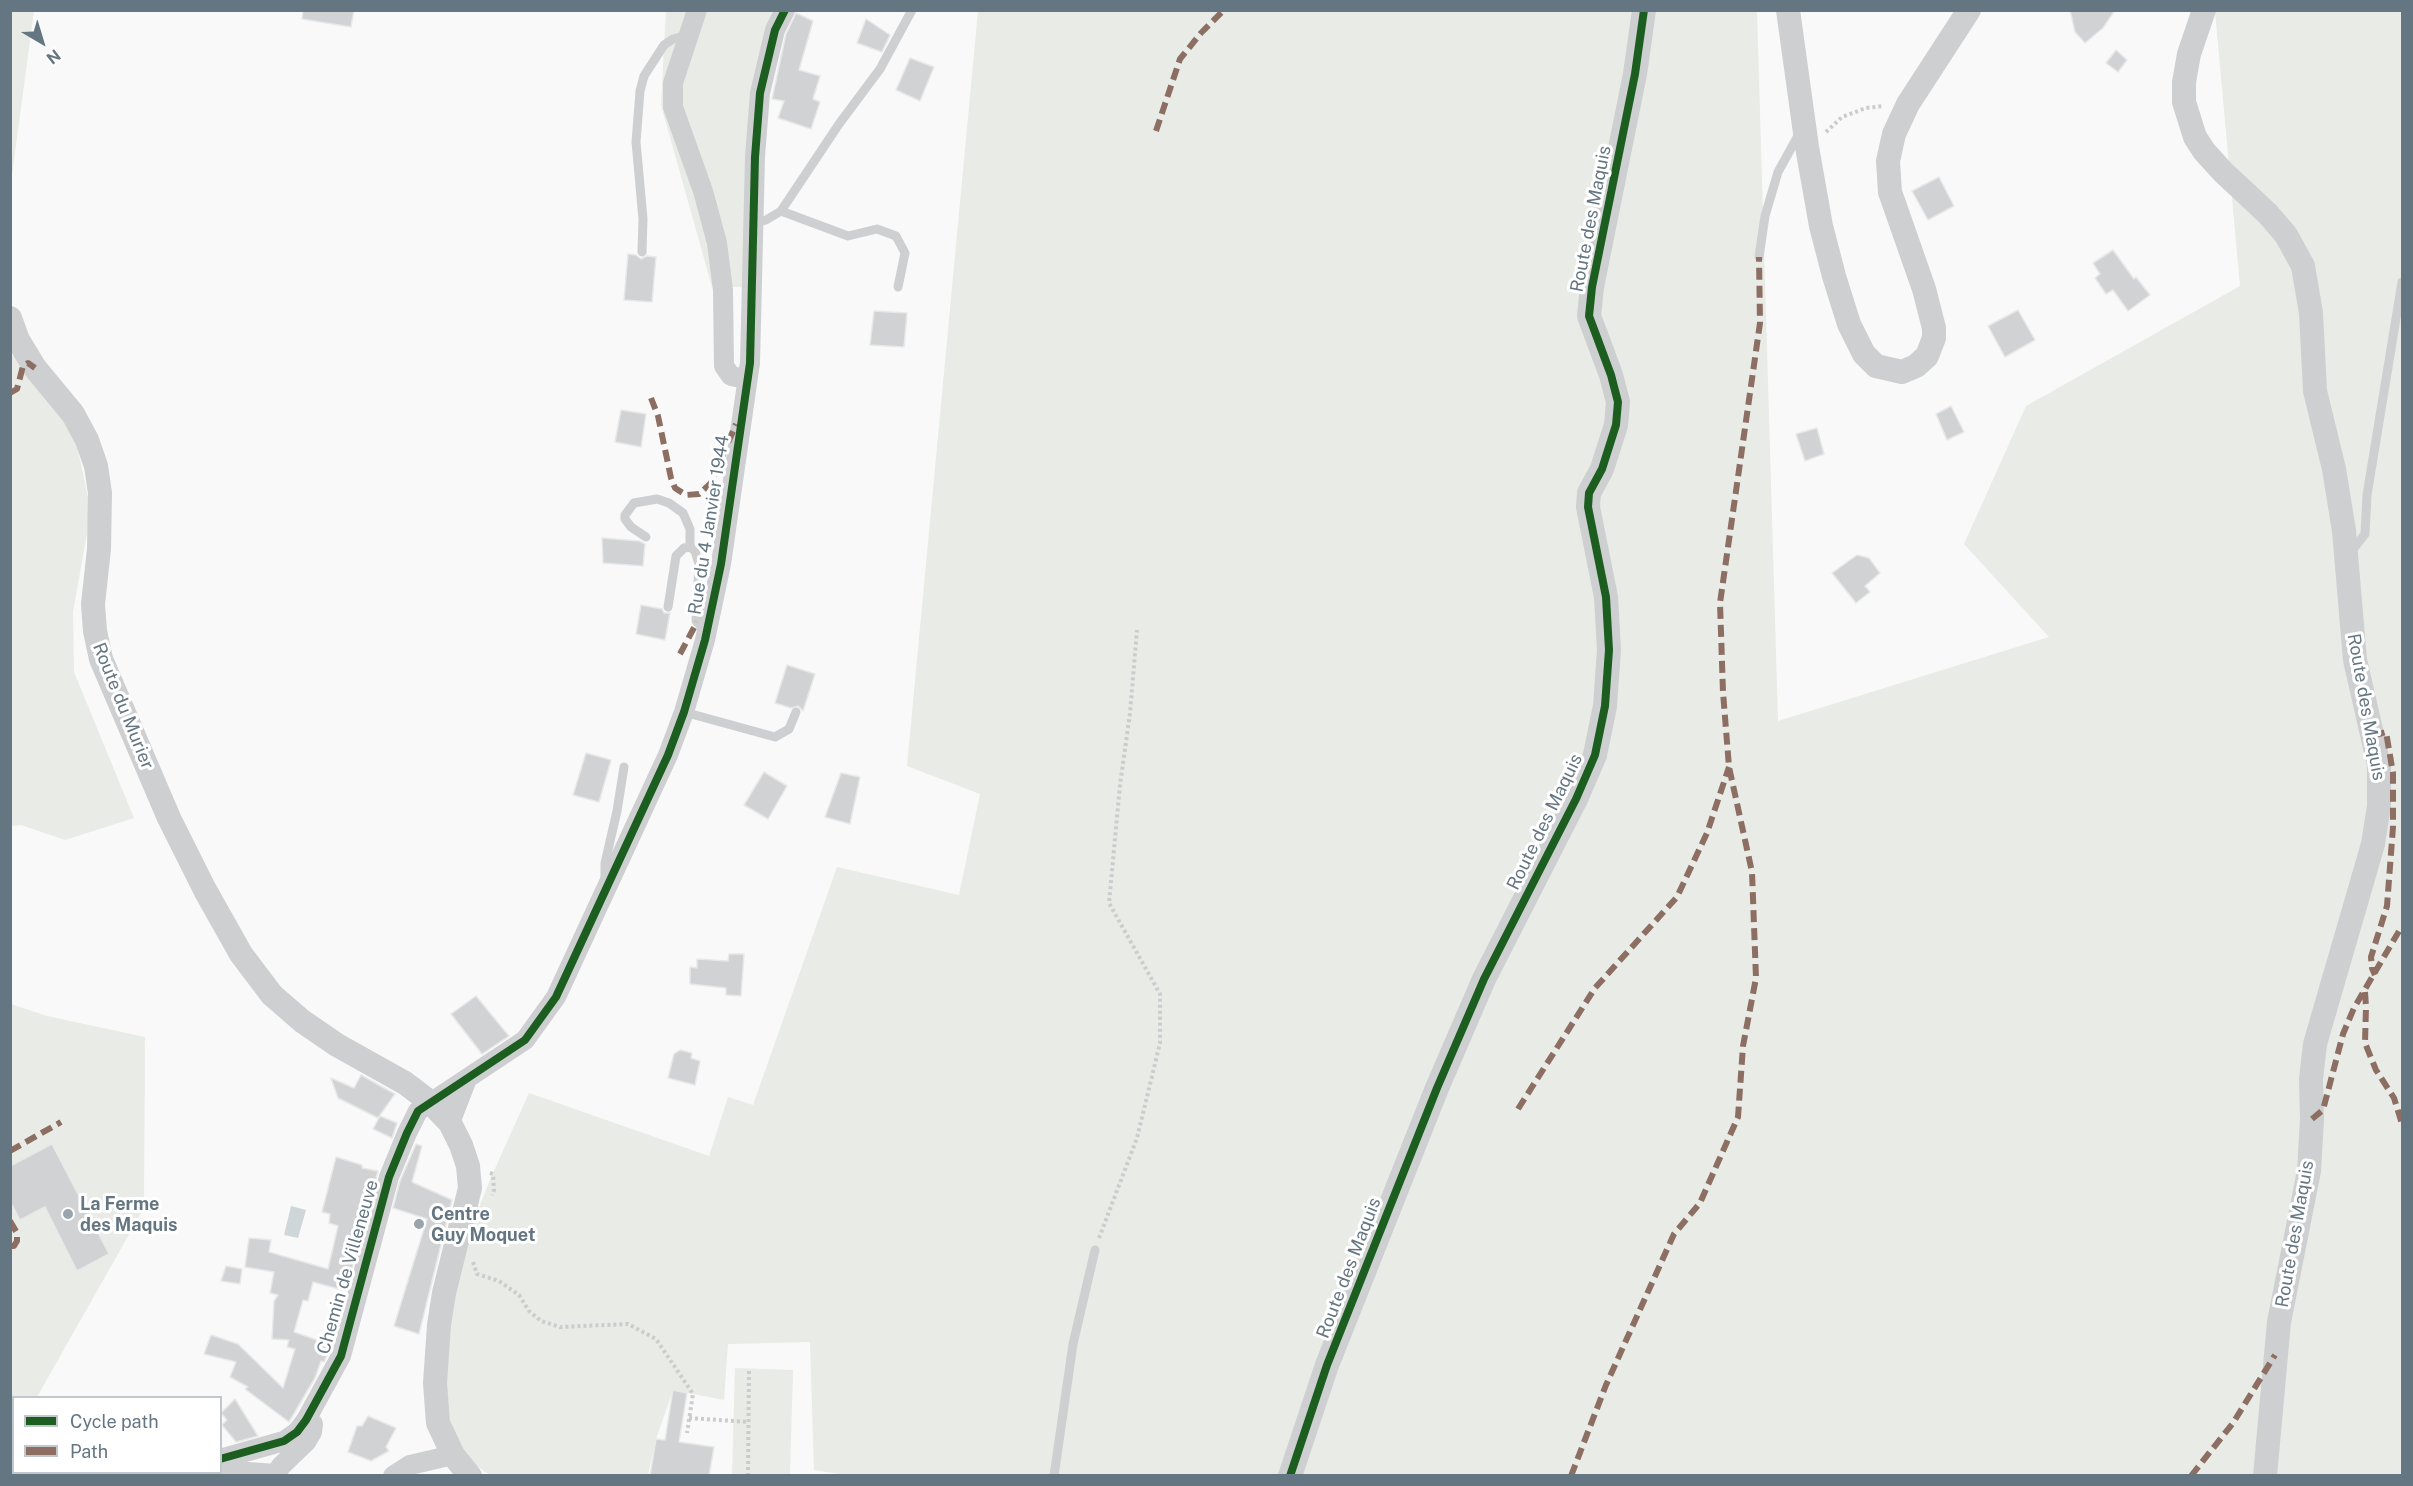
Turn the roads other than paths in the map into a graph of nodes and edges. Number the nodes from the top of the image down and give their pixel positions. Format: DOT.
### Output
graph roads {
  1 [pos="697,10"];
  2 [pos="785,10"];
  3 [pos="912,10"];
  4 [pos="1644,10"];
  5 [pos="1788,10"];
  6 [pos="1969,10"];
  7 [pos="2204,10"];
  8 [pos="690,35"];
  9 [pos="1805,137"];
  10 [pos="781,210"];
  11 [pos="752,224"];
  12 [pos="642,252"];
  13 [pos="1759,257"];
  14 [pos="2403,282"];
  15 [pos="898,287"];
  16 [pos="10,318"];
  17 [pos="746,379"];
  18 [pos="646,537"];
  19 [pos="690,547"];
  20 [pos="2347,557"];
  21 [pos="668,607"];
  22 [pos="708,626"];
  23 [pos="684,712"];
  24 [pos="796,712"];
  25 [pos="624,766"];
  26 [pos="606,888"];
  27 [pos="467,1079"];
  28 [pos="430,1102"];
  29 [pos="450,1123"];
  30 [pos="1095,1250"];
  31 [pos="306,1420"];
  32 [pos="453,1455"];
  33 [pos="222,1458"];
  34 [pos="222,1470"];
  35 [pos="275,1475"];
  36 [pos="393,1476"];
  37 [pos="470,1476"];
  38 [pos="1054,1476"];
  39 [pos="1290,1476"];
  40 [pos="2265,1476"];
  1 -- 8 [label="street"];
  2 -- 11 [label="street, Rue du 4 Janvier 1944"];
  3 -- 10 [label="lane"];
  4 -- 39 [label="street, Route des Maquis"];
  5 -- 9 [label="street"];
  6 -- 9 [label="street"];
  7 -- 20 [label="street, Route des Maquis"];
  8 -- 12 [label="lane"];
  8 -- 17 [label="street"];
  9 -- 13 [label="lane"];
  10 -- 11 [label="lane"];
  10 -- 15 [label="lane"];
  11 -- 17 [label="street, Rue du 4 Janvier 1944"];
  14 -- 20 [label="lane"];
  16 -- 28 [label="street, Route du Murier"];
  17 -- 22 [label="street, Rue du 4 Janvier 1944"];
  18 -- 19 [label="lane"];
  19 -- 21 [label="lane"];
  19 -- 22 [label="lane"];
  20 -- 40 [label="street, Route des Maquis"];
  22 -- 23 [label="street, Rue du 4 Janvier 1944"];
  23 -- 24 [label="lane"];
  23 -- 26 [label="street, Rue du 4 Janvier 1944"];
  25 -- 26 [label="lane"];
  26 -- 27 [label="street, Rue du 4 Janvier 1944"];
  27 -- 28 [label="street, Rue du 4 Janvier 1944"];
  27 -- 29 [label="street"];
  28 -- 29 [label="street"];
  28 -- 31 [label="street, Chemin de Villeneuve"];
  29 -- 32 [label="street"];
  30 -- 38 [label="lane"];
  31 -- 33 [label="street, Chemin de Villeneuve"];
  31 -- 35 [label="street"];
  32 -- 36 [label="street"];
  32 -- 37 [label="street"];
  34 -- 35 [label="street"];
}
